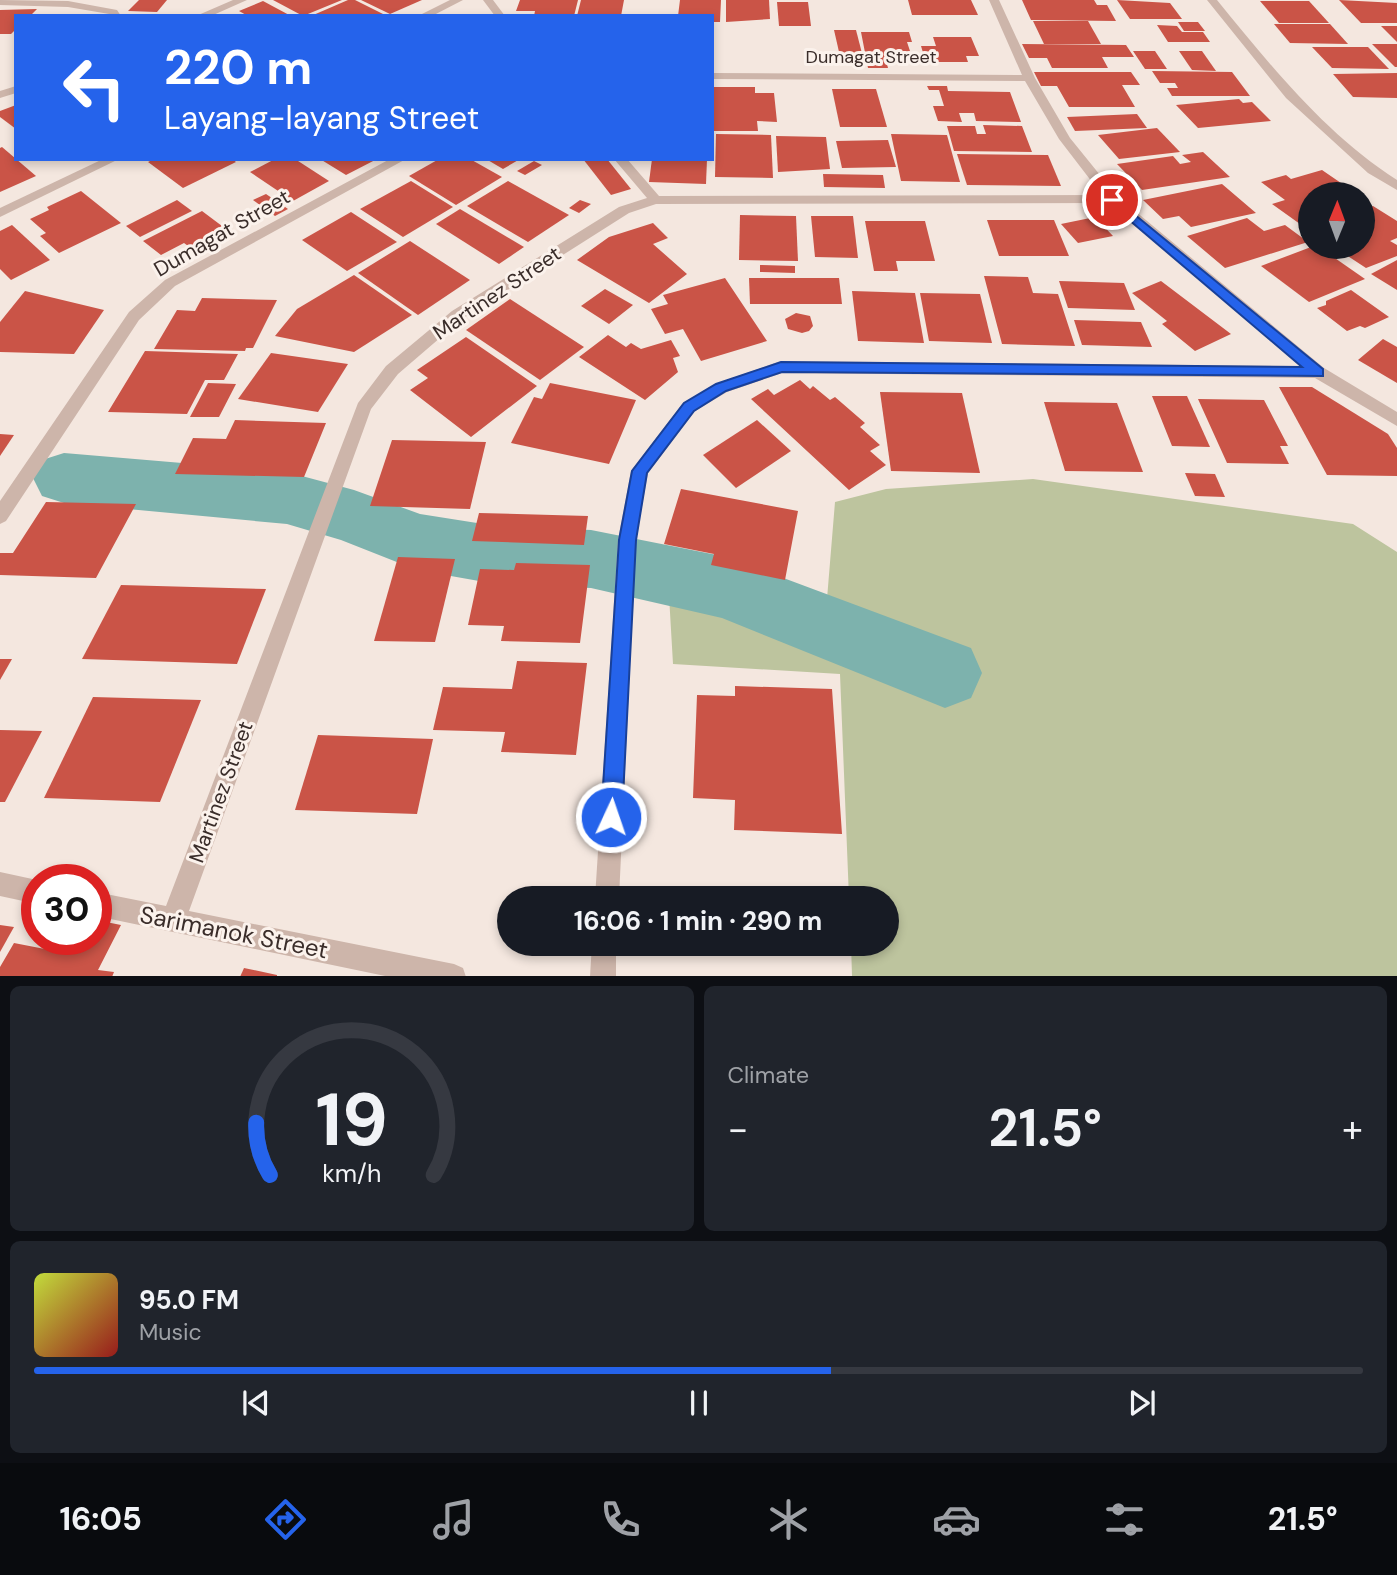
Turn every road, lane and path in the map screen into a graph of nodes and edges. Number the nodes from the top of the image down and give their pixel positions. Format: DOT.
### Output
graph roads {
  1 [pos="242,0"];
  2 [pos="458,0"];
  3 [pos="995,0"];
  4 [pos="1212,0"];
  5 [pos="0,2"];
  6 [pos="116,11"];
  7 [pos="206,14"];
  8 [pos="427,14"];
  9 [pos="714,76"];
  10 [pos="1028,78"];
  11 [pos="109,161"];
  12 [pos="396,161"];
  13 [pos="622,161"];
  14 [pos="1397,186"];
  15 [pos="655,200"];
  16 [pos="1112,200"];
  17 [pos="0,213"];
  18 [pos="1318,372"];
  19 [pos="1397,420"];
  20 [pos="0,516"];
  21 [pos="0,884"];
  22 [pos="608,886"];
  23 [pos="21,889"];
  24 [pos="112,907"];
  25 [pos="173,920"];
  26 [pos="604,956"];
  27 [pos="376,969"];
  28 [pos="454,976"];
  29 [pos="603,976"];
  1 -- 7 [label="street"];
  2 -- 8 [label="street"];
  3 -- 10 [label="street"];
  4 -- 14 [label="street"];
  5 -- 6 [label="street"];
  9 -- 10 [label="street, Dumagat Street"];
  10 -- 16 [label="street"];
  11 -- 17 [label="street"];
  12 -- 20 [label="street, Dumagat Street"];
  13 -- 15 [label="street"];
  15 -- 16 [label="street, Martinez Street"];
  15 -- 25 [label="street, Martinez Street"];
  16 -- 18 [label="street"];
  18 -- 19 [label="street"];
  18 -- 22 [label="street"];
  21 -- 23 [label="street"];
  24 -- 25 [label="street, Sarimanok Street"];
  25 -- 27 [label="street, Sarimanok Street"];
  26 -- 29 [label="street"];
  27 -- 28 [label="street, Sarimanok Street"];
}
